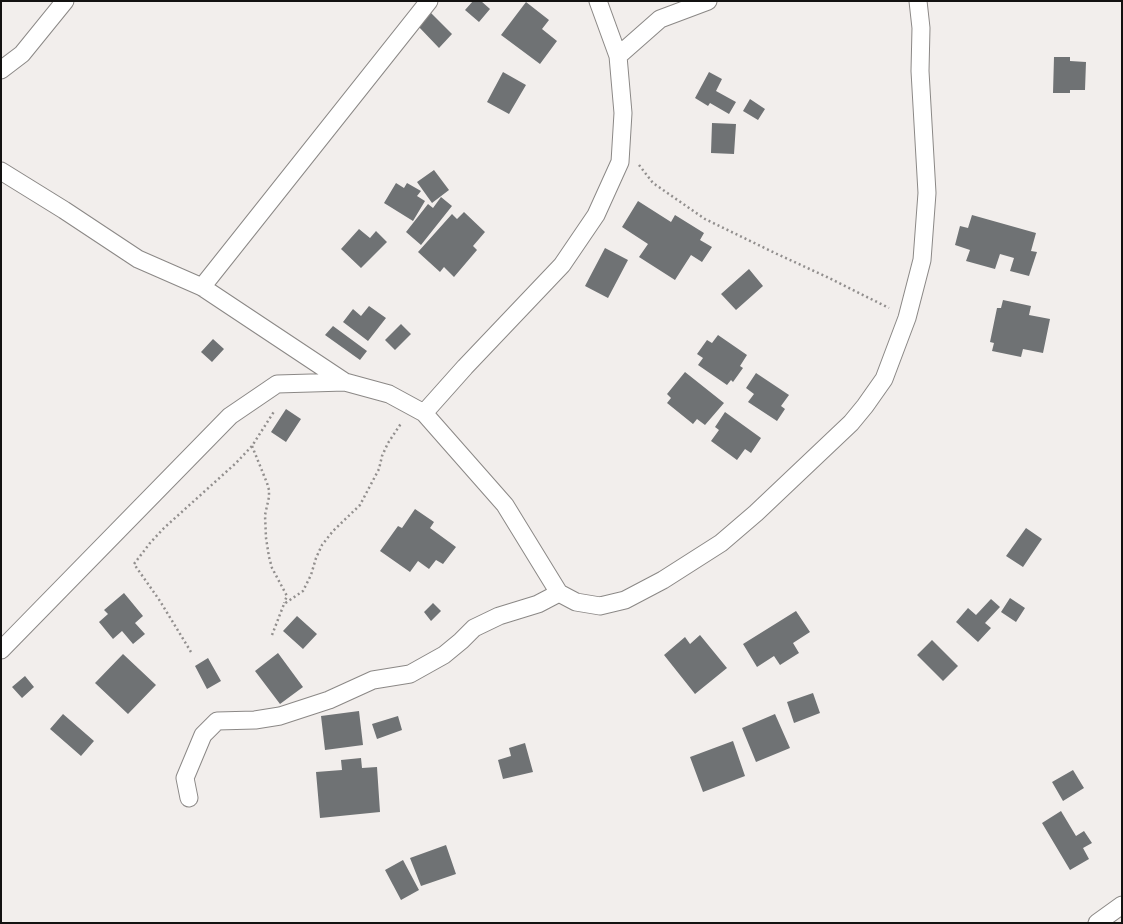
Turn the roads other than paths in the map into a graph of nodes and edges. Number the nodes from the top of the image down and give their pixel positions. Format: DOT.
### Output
graph roads {
  1 [pos="65,1"];
  2 [pos="429,1"];
  3 [pos="598,1"];
  4 [pos="708,1"];
  5 [pos="918,1"];
  6 [pos="618,56"];
  7 [pos="1,70"];
  8 [pos="1,171"];
  9 [pos="202,287"];
  10 [pos="345,382"];
  11 [pos="418,410"];
  12 [pos="559,593"];
  13 [pos="1,650"];
  14 [pos="188,798"];
  15 [pos="1122,905"];
  16 [pos="1097,923"];
  1 -- 7 [label="street"];
  2 -- 9 [label="street"];
  3 -- 6 [label="street"];
  4 -- 6 [label="street"];
  5 -- 12 [label="street"];
  6 -- 11 [label="street"];
  8 -- 9 [label="street"];
  9 -- 10 [label="street"];
  10 -- 11 [label="street"];
  10 -- 13 [label="street"];
  11 -- 12 [label="street"];
  12 -- 14 [label="street"];
  15 -- 16 [label="street"];
}
